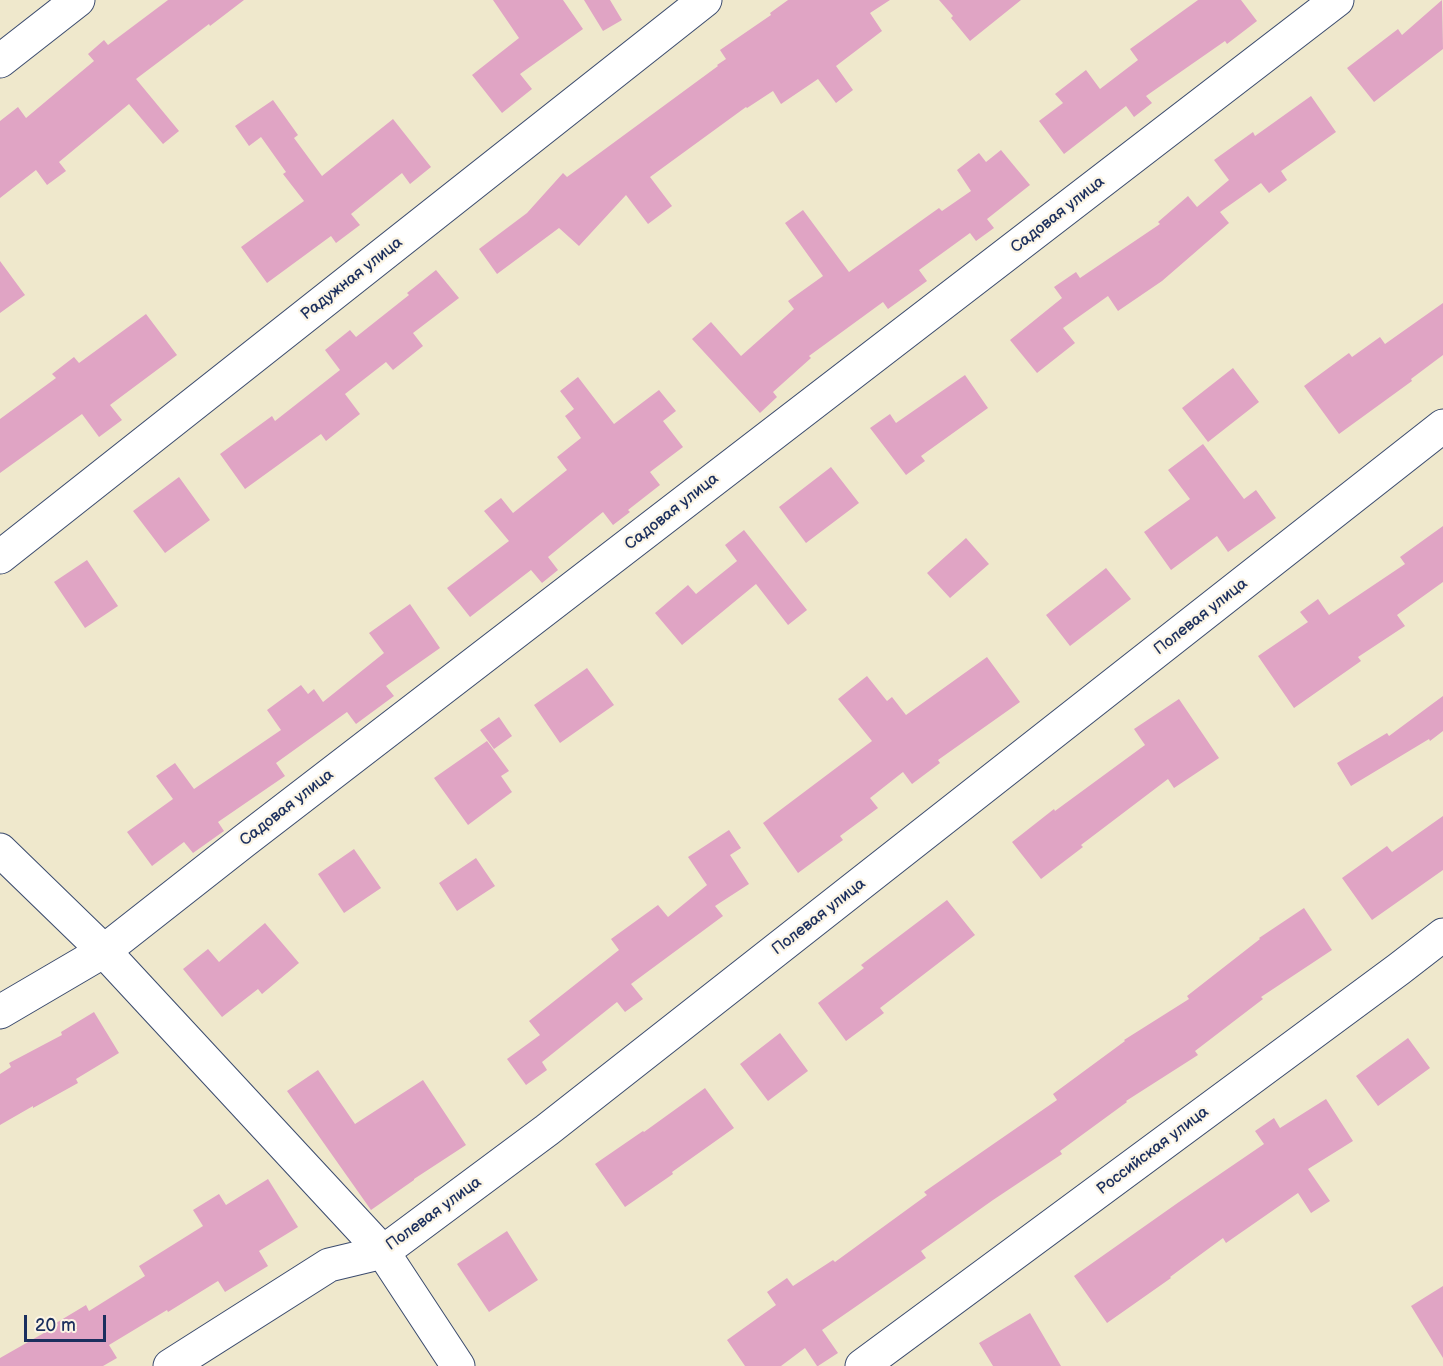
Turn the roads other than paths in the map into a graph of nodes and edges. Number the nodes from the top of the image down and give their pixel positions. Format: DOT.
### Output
graph roads {
  1 [pos="78,0"];
  2 [pos="705,0"];
  3 [pos="1337,0"];
  4 [pos="0,62"];
  5 [pos="1443,426"];
  6 [pos="0,557"];
  7 [pos="0,850"];
  8 [pos="1443,935"];
  9 [pos="105,951"];
  10 [pos="0,1012"];
  11 [pos="383,1252"];
  12 [pos="170,1366"];
  13 [pos="458,1366"];
  14 [pos="862,1366"];
  1 -- 4 [label="street"];
  2 -- 6 [label="street, Радужная улица"];
  3 -- 9 [label="street, Садовая улица"];
  5 -- 11 [label="street, Полевая улица"];
  7 -- 9 [label="street"];
  8 -- 14 [label="street, Российская улица"];
  9 -- 10 [label="street, Садовая улица"];
  9 -- 11 [label="street"];
  11 -- 12 [label="street, Полевая улица"];
  11 -- 13 [label="street"];
}
